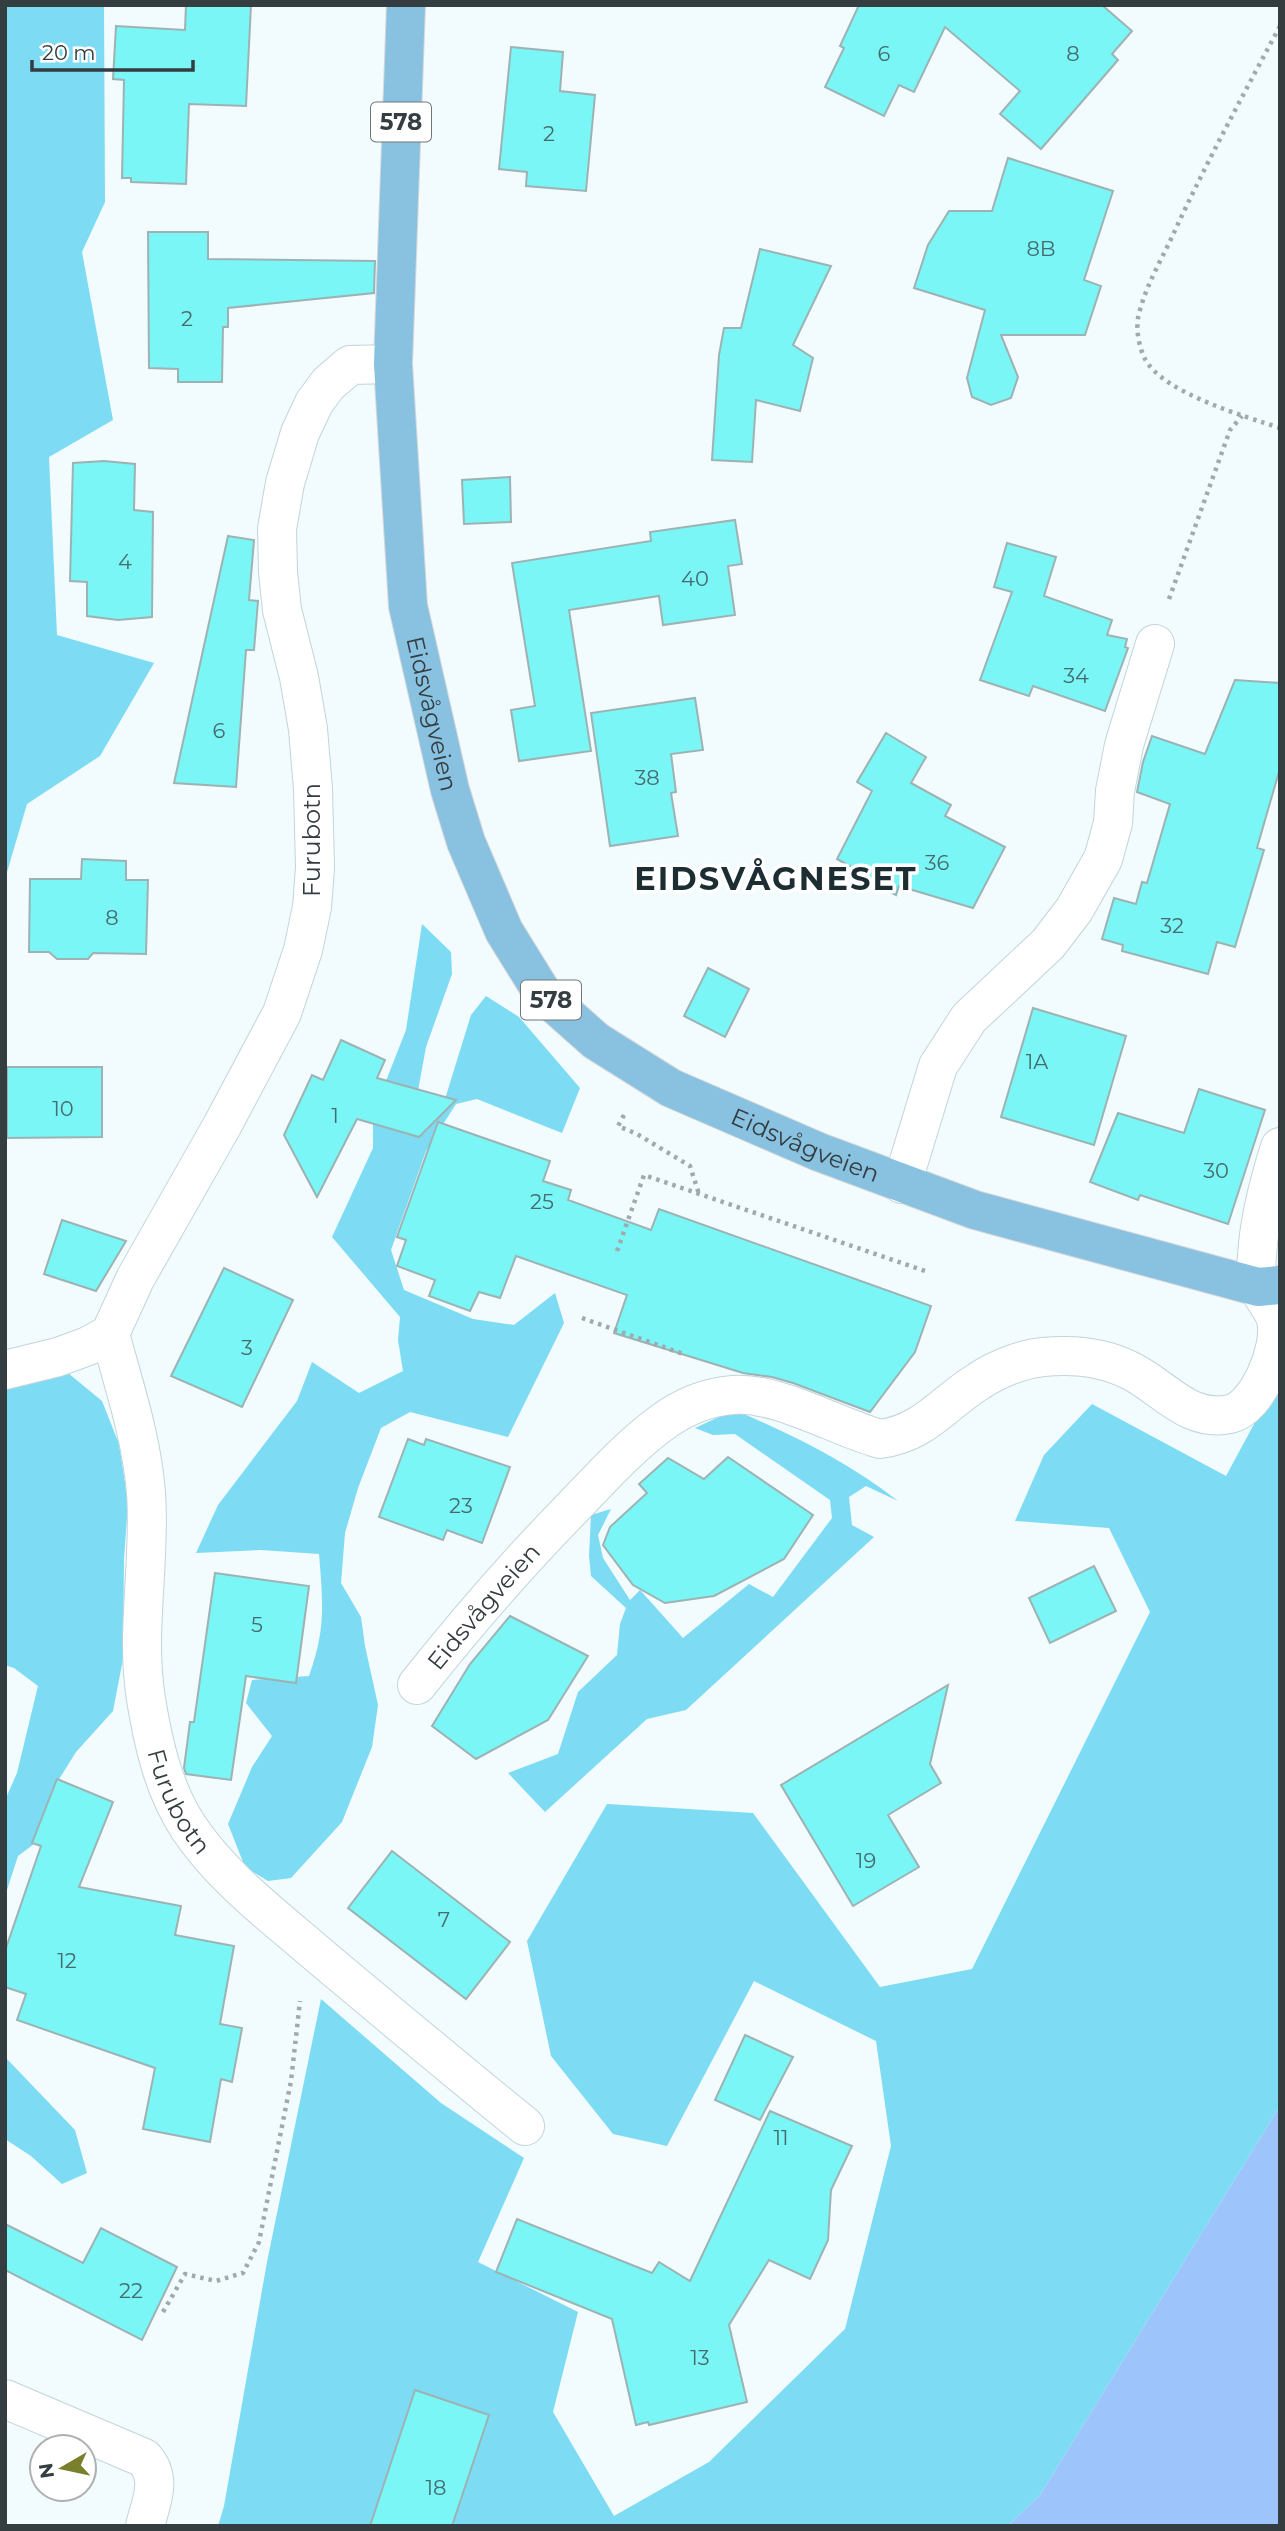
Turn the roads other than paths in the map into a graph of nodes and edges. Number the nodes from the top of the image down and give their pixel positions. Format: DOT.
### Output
graph roads {
  1 [pos="406,5"];
  2 [pos="393,363"];
  3 [pos="1155,643"];
  4 [pos="1280,1147"];
  5 [pos="902,1184"];
  6 [pos="1269,1286"];
  7 [pos="110,1334"];
  8 [pos="5,1370"];
  9 [pos="417,1685"];
  10 [pos="525,2126"];
  11 [pos="5,2399"];
  12 [pos="145,2526"];
  1 -- 2 [label="main road, Eidsvågveien / 578"];
  2 -- 5 [label="main road, Eidsvågveien / 578"];
  2 -- 7 [label="street, Furubotn"];
  3 -- 5 [label="street, Eidsvågveien"];
  4 -- 6 [label="street"];
  5 -- 6 [label="main road, Eidsvågveien / 578"];
  6 -- 9 [label="street, Eidsvågveien"];
  7 -- 8 [label="street"];
  7 -- 10 [label="street, Furubotn"];
  11 -- 12 [label="street"];
}
